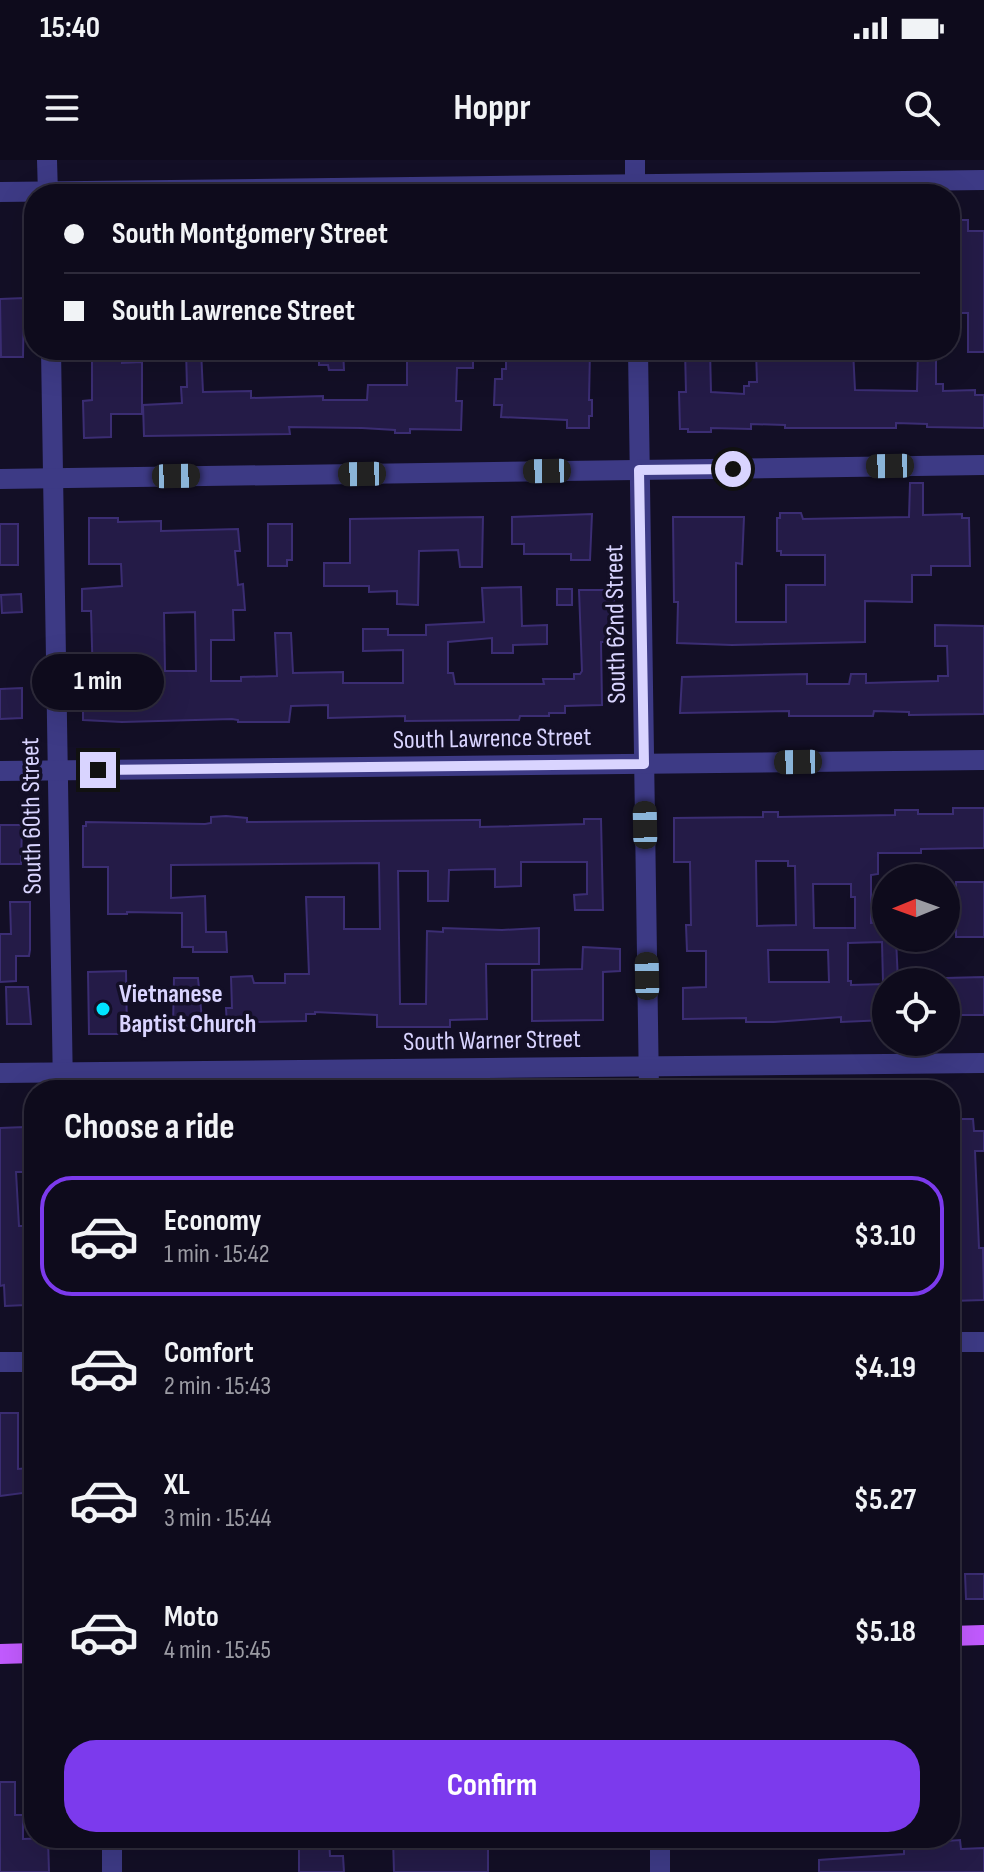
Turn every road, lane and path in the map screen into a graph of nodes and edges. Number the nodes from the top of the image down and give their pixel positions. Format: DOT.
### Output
graph roads {
  1 [pos="47,160"];
  2 [pos="635,160"];
  3 [pos="924,170"];
  4 [pos="984,180"];
  5 [pos="48,184"];
  6 [pos="635,184"];
  7 [pos="711,184"];
  8 [pos="0,192"];
  9 [pos="24,192"];
  10 [pos="51,360"];
  11 [pos="638,360"];
  12 [pos="984,465"];
  13 [pos="639,470"];
  14 [pos="53,478"];
  15 [pos="0,479"];
  16 [pos="984,760"];
  17 [pos="644,764"];
  18 [pos="58,770"];
  19 [pos="0,771"];
  20 [pos="984,1063"];
  21 [pos="648,1065"];
  22 [pos="0,1073"];
  23 [pos="55,1080"];
  24 [pos="63,1080"];
  25 [pos="100,1080"];
  26 [pos="649,1080"];
  27 [pos="960,1342"];
  28 [pos="984,1342"];
  29 [pos="0,1362"];
  30 [pos="24,1362"];
  31 [pos="984,1635"];
  32 [pos="960,1636"];
  33 [pos="24,1653"];
  34 [pos="0,1654"];
  35 [pos="112,1848"];
  36 [pos="660,1848"];
  37 [pos="112,1872"];
  38 [pos="660,1872"];
  1 -- 5 [label="street"];
  2 -- 6 [label="street"];
  3 -- 4 [label="street"];
  3 -- 7 [label="street"];
  8 -- 9 [label="street"];
  10 -- 14 [label="street, South 60th Street"];
  11 -- 13 [label="street, South 62nd Street"];
  12 -- 13 [label="street"];
  13 -- 14 [label="street"];
  13 -- 17 [label="street, South 62nd Street"];
  14 -- 15 [label="street"];
  14 -- 18 [label="street, South 60th Street"];
  16 -- 17 [label="street, South Lawrence Street"];
  17 -- 18 [label="street, South Lawrence Street"];
  17 -- 21 [label="street, South 62nd Street"];
  18 -- 19 [label="street, South Lawrence Street"];
  18 -- 24 [label="street, South 60th Street"];
  20 -- 21 [label="street, South Warner Street"];
  21 -- 25 [label="street, South Warner Street"];
  21 -- 26 [label="street, South 62nd Street"];
  22 -- 23 [label="street, South Warner Street"];
  27 -- 28 [label="street"];
  29 -- 30 [label="street"];
  31 -- 32 [label="main road"];
  33 -- 34 [label="main road"];
  35 -- 37 [label="street"];
  36 -- 38 [label="street"];
}
